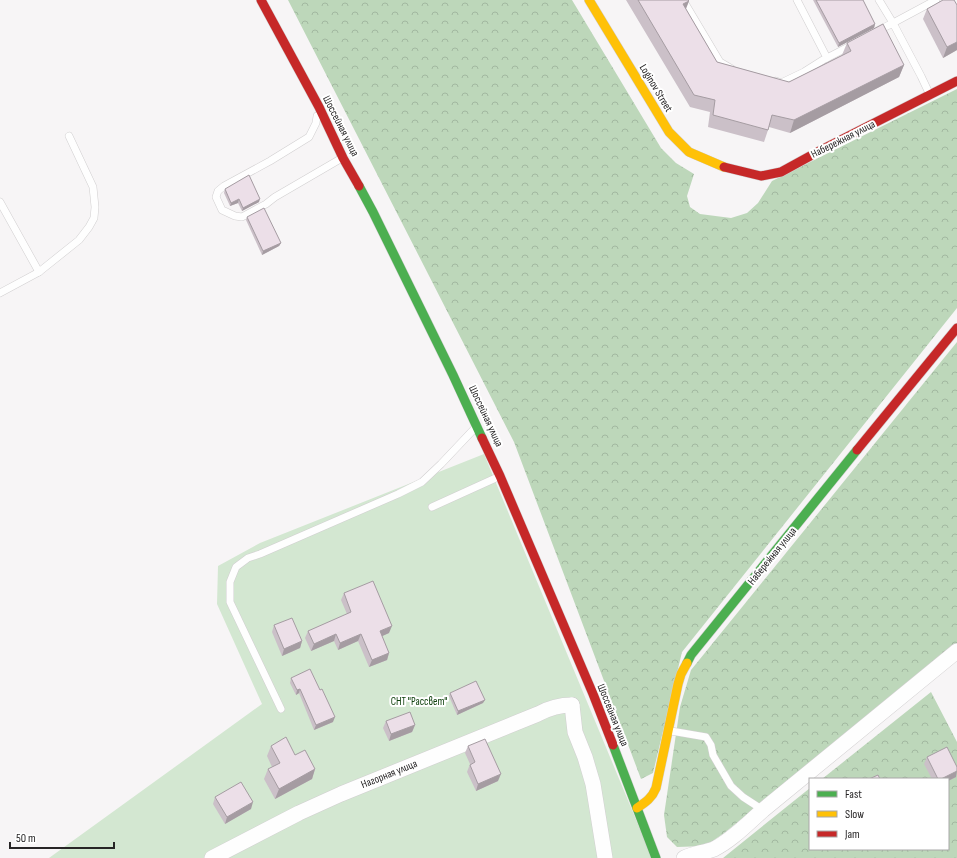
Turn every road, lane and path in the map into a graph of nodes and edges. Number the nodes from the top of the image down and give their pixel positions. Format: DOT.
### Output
graph roads {
  1 [pos="260,0"];
  2 [pos="683,0"];
  3 [pos="797,0"];
  4 [pos="879,0"];
  5 [pos="936,0"];
  6 [pos="593,2"];
  7 [pos="893,23"];
  8 [pos="873,33"];
  9 [pos="860,40"];
  10 [pos="827,58"];
  11 [pos="738,71"];
  12 [pos="768,79"];
  13 [pos="957,81"];
  14 [pos="929,94"];
  15 [pos="319,108"];
  16 [pos="69,136"];
  17 [pos="343,158"];
  18 [pos="724,167"];
  19 [pos="0,202"];
  20 [pos="39,272"];
  21 [pos="0,293"];
  22 [pos="957,328"];
  23 [pos="477,426"];
  24 [pos="500,476"];
  25 [pos="432,507"];
  26 [pos="957,651"];
  27 [pos="593,694"];
  28 [pos="572,705"];
  29 [pos="281,709"];
  30 [pos="668,731"];
  31 [pos="637,808"];
  32 [pos="763,810"];
  33 [pos="212,858"];
  34 [pos="606,858"];
  35 [pos="656,858"];
  36 [pos="684,858"];
  1 -- 15 [label="street, Шоссейная улица"];
  2 -- 11 [label="lane"];
  3 -- 10 [label="lane"];
  4 -- 7 [label="lane"];
  5 -- 7 [label="lane"];
  6 -- 18 [label="street, Loginov Street"];
  7 -- 8 [label="lane"];
  7 -- 14 [label="lane"];
  9 -- 10 [label="lane"];
  10 -- 12 [label="lane"];
  13 -- 14 [label="street, Набережная улица"];
  14 -- 18 [label="street, Набережная улица"];
  15 -- 17 [label="street, Шоссейная улица"];
  15 -- 17 [label="lane"];
  16 -- 20 [label="lane"];
  17 -- 23 [label="street, Шоссейная улица"];
  19 -- 20 [label="lane"];
  20 -- 21 [label="lane"];
  22 -- 30 [label="street, Набережная улица"];
  23 -- 24 [label="street, Шоссейная улица"];
  23 -- 29 [label="lane"];
  24 -- 25 [label="lane"];
  24 -- 27 [label="street, Шоссейная улица"];
  26 -- 32 [label="street"];
  27 -- 28 [label="street"];
  27 -- 31 [label="street, Шоссейная улица"];
  28 -- 33 [label="street, Нагорная улица"];
  28 -- 34 [label="street"];
  30 -- 31 [label="street, Набережная улица"];
  30 -- 32 [label="lane"];
  31 -- 35 [label="street, Шоссейная улица"];
  32 -- 36 [label="street"];
}
